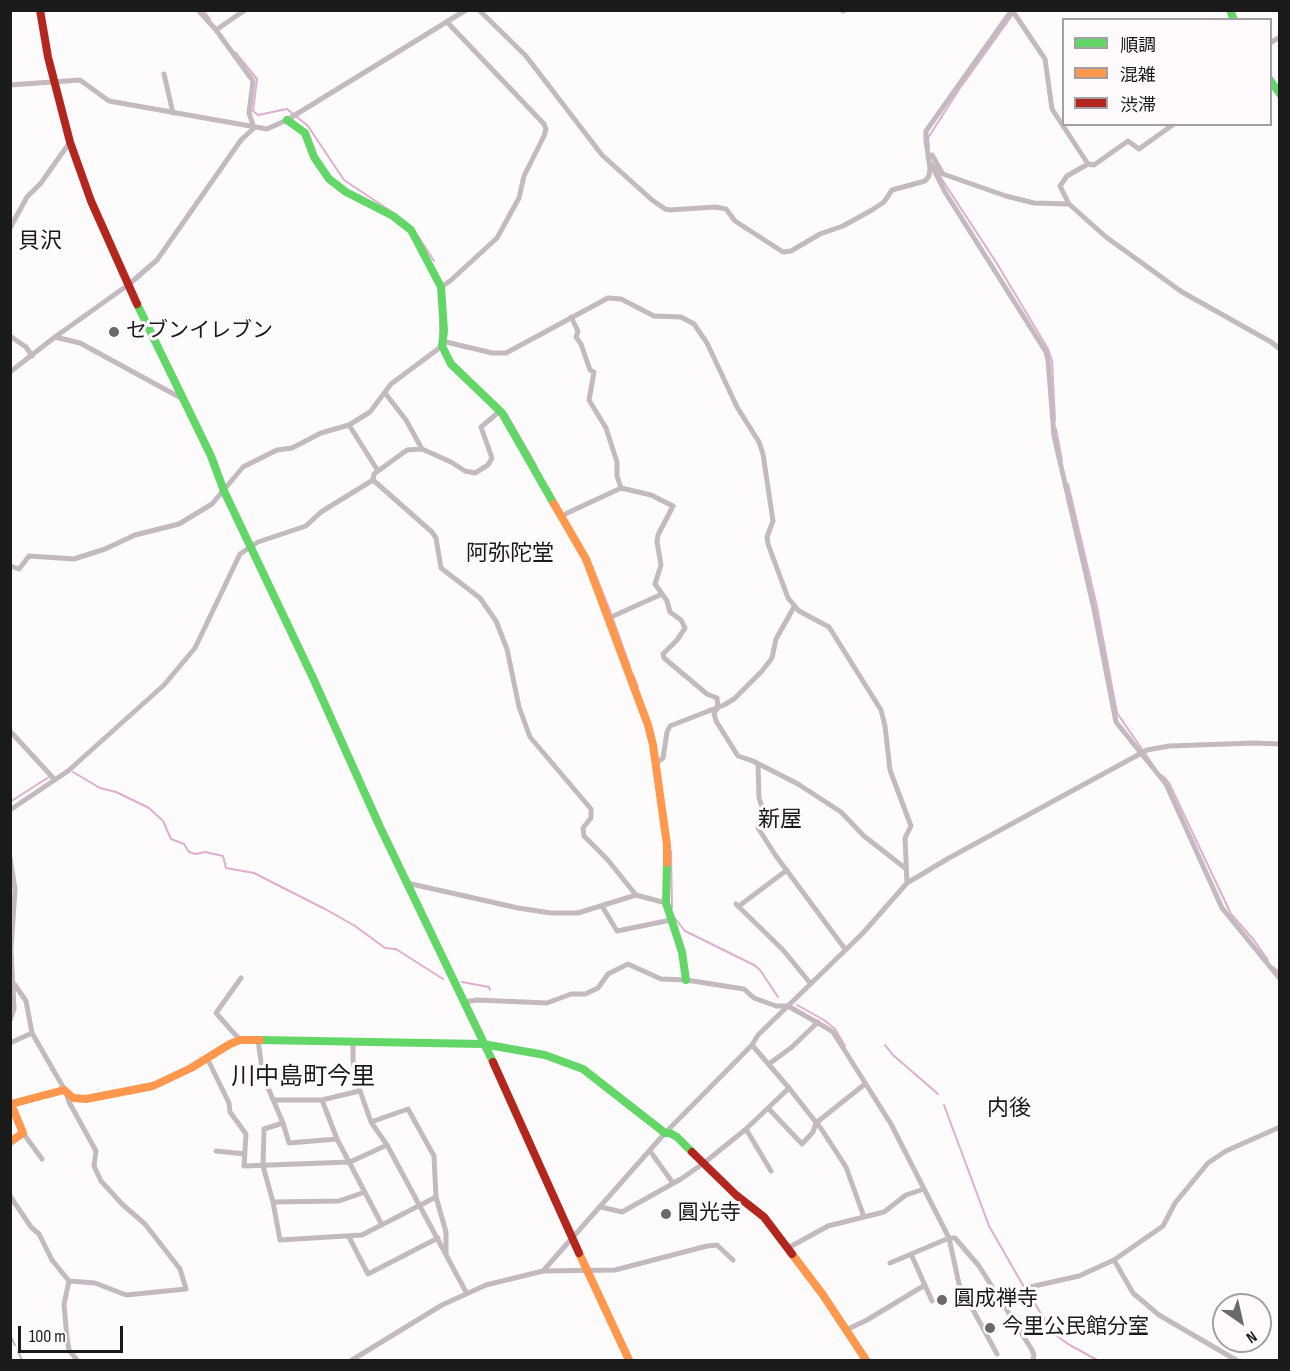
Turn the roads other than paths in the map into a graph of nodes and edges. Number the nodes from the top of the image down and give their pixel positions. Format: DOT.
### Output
graph roads {
  1 [pos="40,10"];
  2 [pos="198,10"];
  3 [pos="245,10"];
  4 [pos="466,10"];
  5 [pos="479,10"];
  6 [pos="1013,12"];
  7 [pos="447,22"];
  8 [pos="216,30"];
  9 [pos="164,74"];
  10 [pos="54,81"];
  11 [pos="10,85"];
  12 [pos="173,113"];
  13 [pos="287,120"];
  14 [pos="1062,124"];
  15 [pos="1063,126"];
  16 [pos="1171,126"];
  17 [pos="254,128"];
  18 [pos="70,142"];
  19 [pos="928,157"];
  20 [pos="1088,164"];
  21 [pos="1069,204"];
  22 [pos="10,228"];
  23 [pos="128,285"];
  24 [pos="441,287"];
  25 [pos="571,317"];
  26 [pos="10,336"];
  27 [pos="55,337"];
  28 [pos="442,343"];
  29 [pos="1280,349"];
  30 [pos="32,356"];
  31 [pos="10,372"];
  32 [pos="385,393"];
  33 [pos="182,398"];
  34 [pos="500,411"];
  35 [pos="349,425"];
  36 [pos="422,449"];
  37 [pos="378,471"];
  38 [pos="373,480"];
  39 [pos="621,488"];
  40 [pos="224,490"];
  41 [pos="561,516"];
  42 [pos="250,545"];
  43 [pos="10,566"];
  44 [pos="662,594"];
  45 [pos="795,607"];
  46 [pos="609,618"];
  47 [pos="718,707"];
  48 [pos="10,731"];
  49 [pos="1280,744"];
  50 [pos="1144,752"];
  51 [pos="655,764"];
  52 [pos="758,765"];
  53 [pos="55,780"];
  54 [pos="10,810"];
  55 [pos="10,858"];
  56 [pos="905,868"];
  57 [pos="787,870"];
  58 [pos="407,883"];
  59 [pos="907,883"];
  60 [pos="636,895"];
  61 [pos="666,903"];
  62 [pos="602,906"];
  63 [pos="671,920"];
  64 [pos="845,950"];
  65 [pos="241,978"];
  66 [pos="1280,979"];
  67 [pos="686,980"];
  68 [pos="14,984"];
  69 [pos="811,984"];
  70 [pos="464,1002"];
  71 [pos="788,1006"];
  72 [pos="10,1020"];
  73 [pos="818,1022"];
  74 [pos="32,1033"];
  75 [pos="240,1040"];
  76 [pos="258,1040"];
  77 [pos="353,1041"];
  78 [pos="10,1043"];
  79 [pos="483,1044"];
  80 [pos="752,1046"];
  81 [pos="207,1058"];
  82 [pos="769,1064"];
  83 [pos="865,1084"];
  84 [pos="789,1088"];
  85 [pos="359,1091"];
  86 [pos="66,1092"];
  87 [pos="273,1100"];
  88 [pos="322,1100"];
  89 [pos="768,1108"];
  90 [pos="371,1122"];
  91 [pos="283,1123"];
  92 [pos="816,1123"];
  93 [pos="1280,1127"];
  94 [pos="746,1129"];
  95 [pos="22,1133"];
  96 [pos="665,1133"];
  97 [pos="337,1139"];
  98 [pos="10,1142"];
  99 [pos="387,1145"];
  100 [pos="216,1151"];
  101 [pos="650,1151"];
  102 [pos="245,1154"];
  103 [pos="42,1159"];
  104 [pos="350,1162"];
  105 [pos="704,1163"];
  106 [pos="264,1166"];
  107 [pos="771,1171"];
  108 [pos="673,1183"];
  109 [pos="924,1189"];
  110 [pos="365,1192"];
  111 [pos="10,1196"];
  112 [pos="436,1197"];
  113 [pos="273,1202"];
  114 [pos="420,1207"];
  115 [pos="601,1207"];
  116 [pos="864,1218"];
  117 [pos="382,1225"];
  118 [pos="349,1237"];
  119 [pos="438,1238"];
  120 [pos="572,1238"];
  121 [pos="949,1238"];
  122 [pos="788,1248"];
  123 [pos="446,1254"];
  124 [pos="911,1254"];
  125 [pos="733,1260"];
  126 [pos="1114,1260"];
  127 [pos="890,1263"];
  128 [pos="543,1271"];
  129 [pos="587,1272"];
  130 [pos="69,1281"];
  131 [pos="925,1285"];
  132 [pos="466,1292"];
  133 [pos="1000,1298"];
  134 [pos="932,1301"];
  135 [pos="846,1330"];
  136 [pos="997,1354"];
  137 [pos="77,1360"];
  138 [pos="352,1360"];
  139 [pos="629,1360"];
  140 [pos="866,1360"];
  141 [pos="1033,1360"];
  142 [pos="1236,1360"];
  1 -- 10 [label="street"];
  2 -- 8 [label="street"];
  3 -- 8 [label="street"];
  4 -- 7 [label="street"];
  5 -- 19 [label="street"];
  6 -- 14 [label="street"];
  6 -- 19 [label="street"];
  7 -- 13 [label="street"];
  7 -- 24 [label="street"];
  8 -- 17 [label="street"];
  9 -- 12 [label="street"];
  10 -- 11 [label="street"];
  10 -- 12 [label="street"];
  10 -- 18 [label="street"];
  12 -- 17 [label="street"];
  13 -- 17 [label="street"];
  13 -- 24 [label="street"];
  15 -- 20 [label="street"];
  16 -- 20 [label="street"];
  17 -- 23 [label="street"];
  18 -- 22 [label="street"];
  18 -- 23 [label="street"];
  19 -- 21 [label="street"];
  19 -- 50 [label="street"];
  20 -- 21 [label="street"];
  21 -- 29 [label="street"];
  23 -- 27 [label="street"];
  23 -- 33 [label="street"];
  24 -- 28 [label="street"];
  25 -- 28 [label="street"];
  25 -- 39 [label="street"];
  25 -- 45 [label="street"];
  26 -- 30 [label="street"];
  27 -- 30 [label="street"];
  27 -- 33 [label="street"];
  28 -- 32 [label="street"];
  28 -- 34 [label="street"];
  30 -- 31 [label="street"];
  32 -- 35 [label="street"];
  32 -- 36 [label="street"];
  33 -- 40 [label="street"];
  34 -- 36 [label="street"];
  34 -- 41 [label="street"];
  35 -- 37 [label="street"];
  35 -- 40 [label="street"];
  36 -- 37 [label="street"];
  37 -- 38 [label="street"];
  38 -- 42 [label="street"];
  38 -- 60 [label="street"];
  39 -- 41 [label="street"];
  39 -- 44 [label="street"];
  40 -- 42 [label="street"];
  40 -- 43 [label="street"];
  41 -- 46 [label="street"];
  42 -- 53 [label="street"];
  42 -- 58 [label="street"];
  44 -- 46 [label="street"];
  44 -- 47 [label="street"];
  45 -- 47 [label="street"];
  45 -- 56 [label="street"];
  46 -- 51 [label="street"];
  47 -- 51 [label="street"];
  47 -- 52 [label="street"];
  48 -- 53 [label="street"];
  49 -- 50 [label="street"];
  50 -- 59 [label="street"];
  50 -- 66 [label="street"];
  51 -- 61 [label="street"];
  52 -- 56 [label="street"];
  52 -- 57 [label="street"];
  53 -- 54 [label="street"];
  55 -- 68 [label="street"];
  56 -- 59 [label="street"];
  57 -- 64 [label="street"];
  57 -- 69 [label="street"];
  58 -- 62 [label="street"];
  58 -- 70 [label="street"];
  59 -- 64 [label="street"];
  60 -- 61 [label="street"];
  60 -- 62 [label="street"];
  61 -- 63 [label="street"];
  62 -- 63 [label="street"];
  63 -- 67 [label="street"];
  64 -- 69 [label="street"];
  65 -- 75 [label="street"];
  67 -- 70 [label="street"];
  67 -- 71 [label="street"];
  68 -- 72 [label="street"];
  68 -- 74 [label="street"];
  69 -- 71 [label="street"];
  70 -- 79 [label="street"];
  71 -- 73 [label="street"];
  71 -- 80 [label="street"];
  73 -- 82 [label="street"];
  73 -- 83 [label="street"];
  74 -- 78 [label="street"];
  74 -- 86 [label="street"];
  75 -- 76 [label="street"];
  75 -- 81 [label="street"];
  76 -- 77 [label="street"];
  76 -- 87 [label="street"];
  77 -- 79 [label="street"];
  77 -- 85 [label="street"];
  79 -- 96 [label="street"];
  79 -- 120 [label="street"];
  80 -- 82 [label="street"];
  80 -- 96 [label="street"];
  81 -- 86 [label="street"];
  81 -- 102 [label="street"];
  82 -- 84 [label="street"];
  83 -- 92 [label="street"];
  83 -- 109 [label="street"];
  84 -- 89 [label="street"];
  84 -- 92 [label="street"];
  85 -- 88 [label="street"];
  85 -- 90 [label="street"];
  86 -- 95 [label="street"];
  86 -- 130 [label="street"];
  87 -- 88 [label="street"];
  87 -- 91 [label="street"];
  88 -- 97 [label="street"];
  89 -- 92 [label="street"];
  89 -- 94 [label="street"];
  90 -- 99 [label="street"];
  90 -- 112 [label="street"];
  91 -- 97 [label="street"];
  91 -- 106 [label="street"];
  92 -- 116 [label="street"];
  93 -- 126 [label="street"];
  94 -- 105 [label="street"];
  94 -- 107 [label="street"];
  95 -- 98 [label="street"];
  95 -- 103 [label="street"];
  96 -- 101 [label="street"];
  96 -- 105 [label="street"];
  97 -- 104 [label="street"];
  99 -- 104 [label="street"];
  99 -- 114 [label="street"];
  100 -- 102 [label="street"];
  101 -- 108 [label="street"];
  101 -- 115 [label="street"];
  102 -- 106 [label="street"];
  104 -- 106 [label="street"];
  104 -- 110 [label="street"];
  105 -- 108 [label="street"];
  105 -- 122 [label="street"];
  106 -- 113 [label="street"];
  108 -- 115 [label="street"];
  109 -- 116 [label="street"];
  109 -- 121 [label="street"];
  110 -- 113 [label="street"];
  110 -- 117 [label="street"];
  111 -- 130 [label="street"];
  112 -- 114 [label="street"];
  112 -- 123 [label="street"];
  113 -- 118 [label="street"];
  114 -- 117 [label="street"];
  114 -- 119 [label="street"];
  115 -- 120 [label="street"];
  116 -- 122 [label="street"];
  117 -- 118 [label="street"];
  118 -- 119 [label="street"];
  119 -- 123 [label="street"];
  120 -- 128 [label="street"];
  120 -- 129 [label="street"];
  121 -- 124 [label="street"];
  121 -- 133 [label="street"];
  121 -- 136 [label="street"];
  122 -- 135 [label="street"];
  123 -- 132 [label="street"];
  124 -- 127 [label="street"];
  124 -- 131 [label="street"];
  125 -- 129 [label="street"];
  126 -- 133 [label="street"];
  126 -- 142 [label="street"];
  128 -- 129 [label="street"];
  128 -- 132 [label="street"];
  129 -- 139 [label="street"];
  130 -- 137 [label="street"];
  131 -- 134 [label="street"];
  131 -- 135 [label="street"];
  132 -- 138 [label="street"];
  133 -- 141 [label="street"];
  135 -- 140 [label="street"];
}
